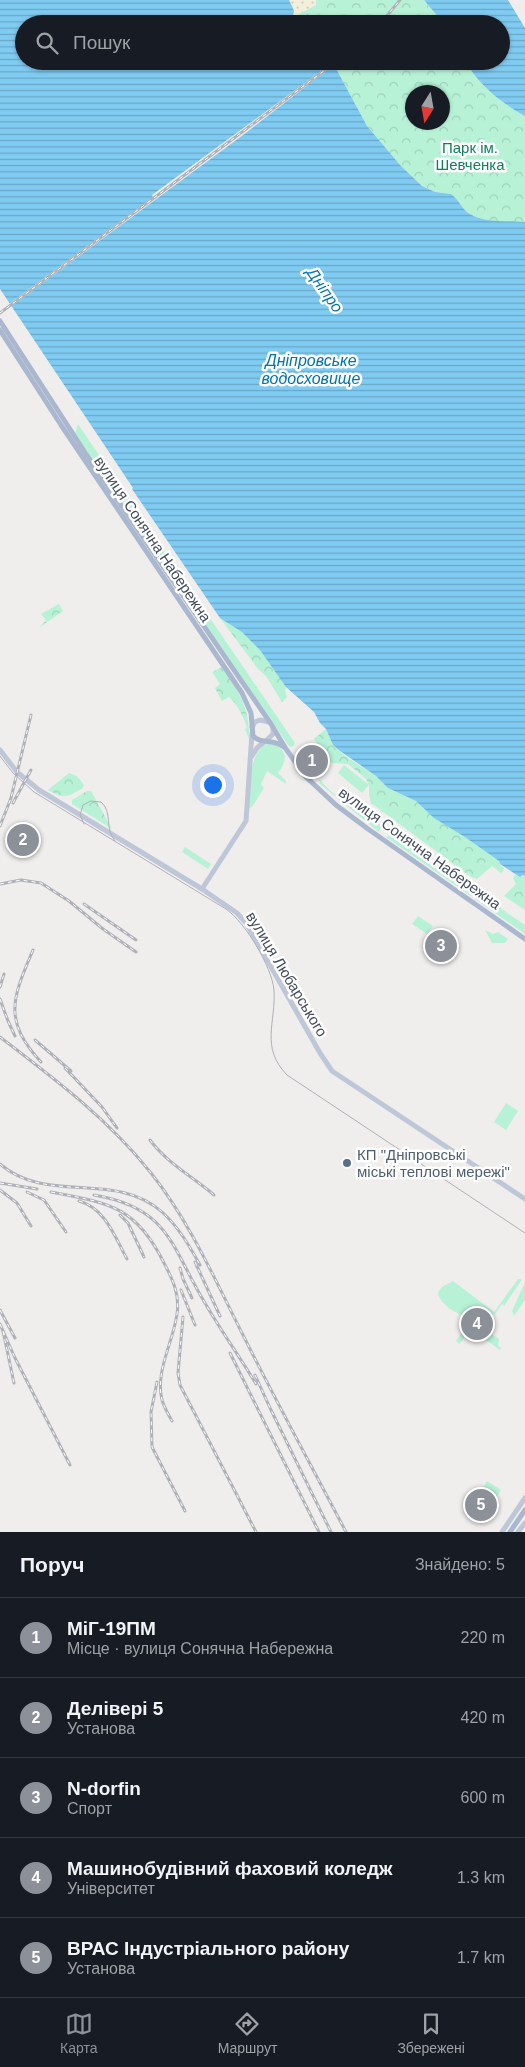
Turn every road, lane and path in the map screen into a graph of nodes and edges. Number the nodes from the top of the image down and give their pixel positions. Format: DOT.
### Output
graph roads {
  1 [pos="0,321"];
  2 [pos="0,330"];
  3 [pos="272,725"];
  4 [pos="252,731"];
  5 [pos="266,741"];
  6 [pos="286,749"];
  7 [pos="0,750"];
  8 [pos="251,761"];
  9 [pos="202,888"];
  10 [pos="525,939"];
  11 [pos="525,1199"];
  12 [pos="525,1498"];
  13 [pos="525,1510"];
  14 [pos="525,1523"];
  15 [pos="502,1532"];
  16 [pos="510,1532"];
  17 [pos="518,1532"];
  1 -- 3 [label="main road, вулиця Сонячна Набережна"];
  2 -- 4 [label="main road, вулиця Сонячна Набережна"];
  3 -- 4 [label="main road"];
  3 -- 5 [label="main road"];
  3 -- 6 [label="main road, вулиця Сонячна Набережна"];
  4 -- 5 [label="main road, вулиця Сонячна Набережна"];
  4 -- 8 [label="main road"];
  5 -- 6 [label="main road, вулиця Сонячна Набережна"];
  5 -- 8 [label="main road"];
  6 -- 10 [label="main road, вулиця Сонячна Набережна"];
  7 -- 9 [label="main road, вулиця Любарського"];
  8 -- 9 [label="main road"];
  9 -- 11 [label="main road, вулиця Любарського"];
  12 -- 15 [label="main road"];
  13 -- 16 [label="main road"];
  14 -- 17 [label="main road"];
}
